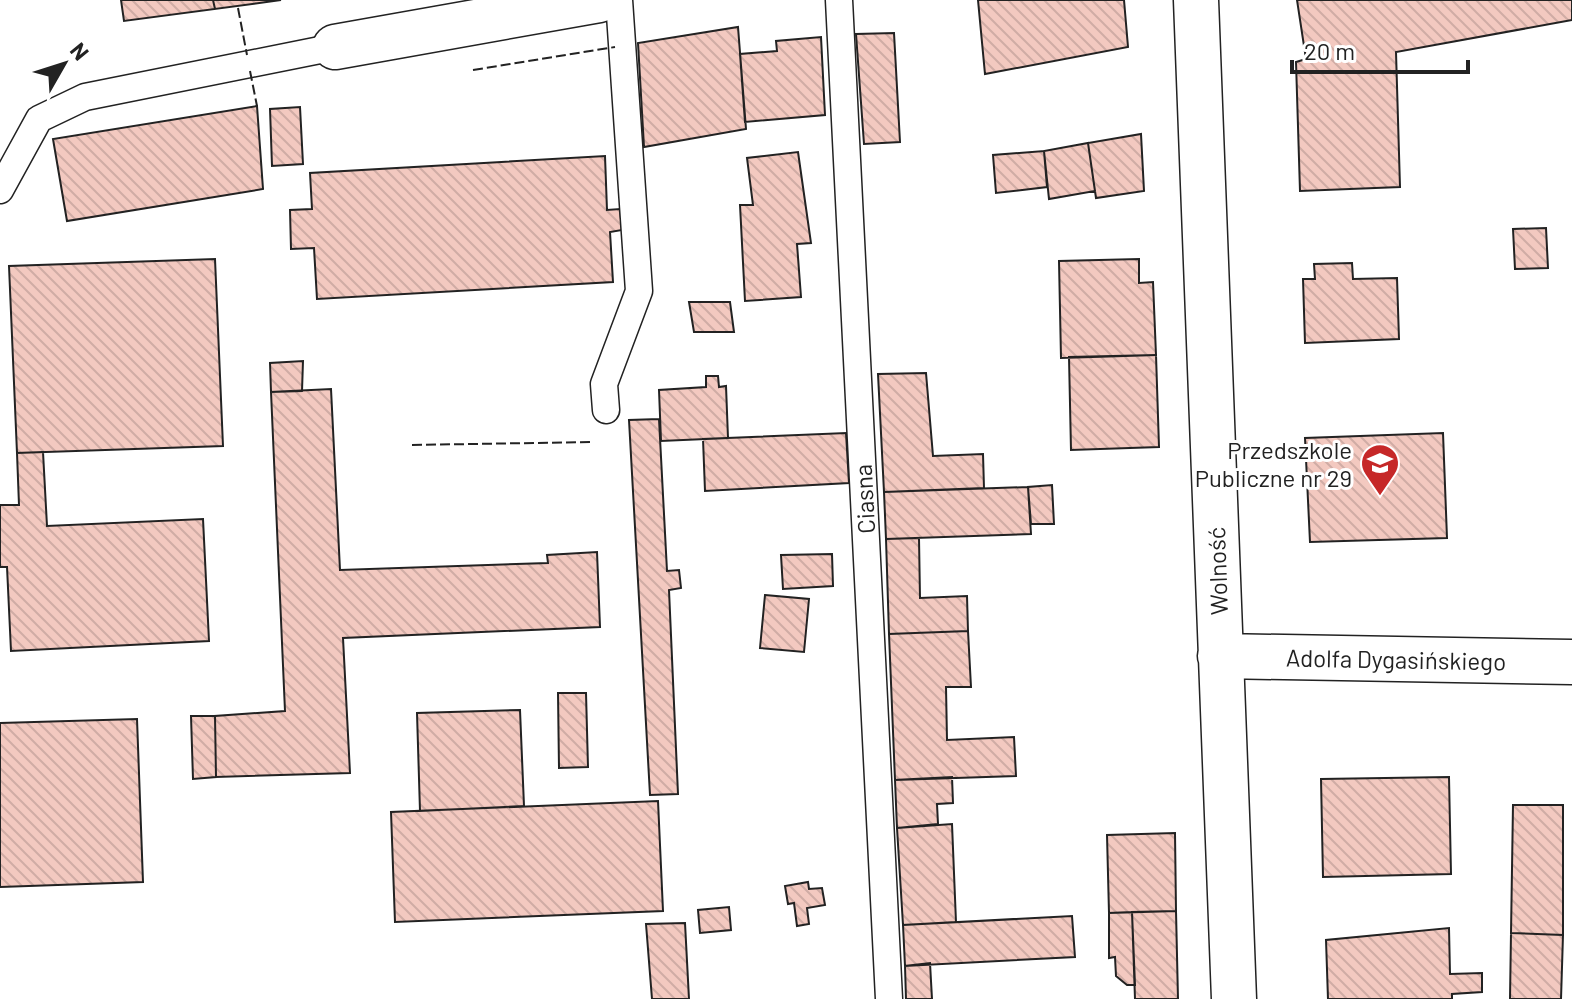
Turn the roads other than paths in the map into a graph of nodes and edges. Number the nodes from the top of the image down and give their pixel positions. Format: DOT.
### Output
graph roads {
  1 [pos="599,0"];
  2 [pos="619,0"];
  3 [pos="839,0"];
  4 [pos="1196,0"];
  5 [pos="335,47"];
  6 [pos="0,190"];
  7 [pos="606,410"];
  8 [pos="1220,656"];
  9 [pos="1572,662"];
  10 [pos="889,999"];
  11 [pos="1234,999"];
  1 -- 5 [label="street"];
  2 -- 7 [label="lane"];
  3 -- 10 [label="lane, Ciasna"];
  4 -- 8 [label="street, Wolność"];
  5 -- 6 [label="lane"];
  8 -- 9 [label="street, Adolfa Dygasińskiego"];
  8 -- 11 [label="street, Wolność"];
}
